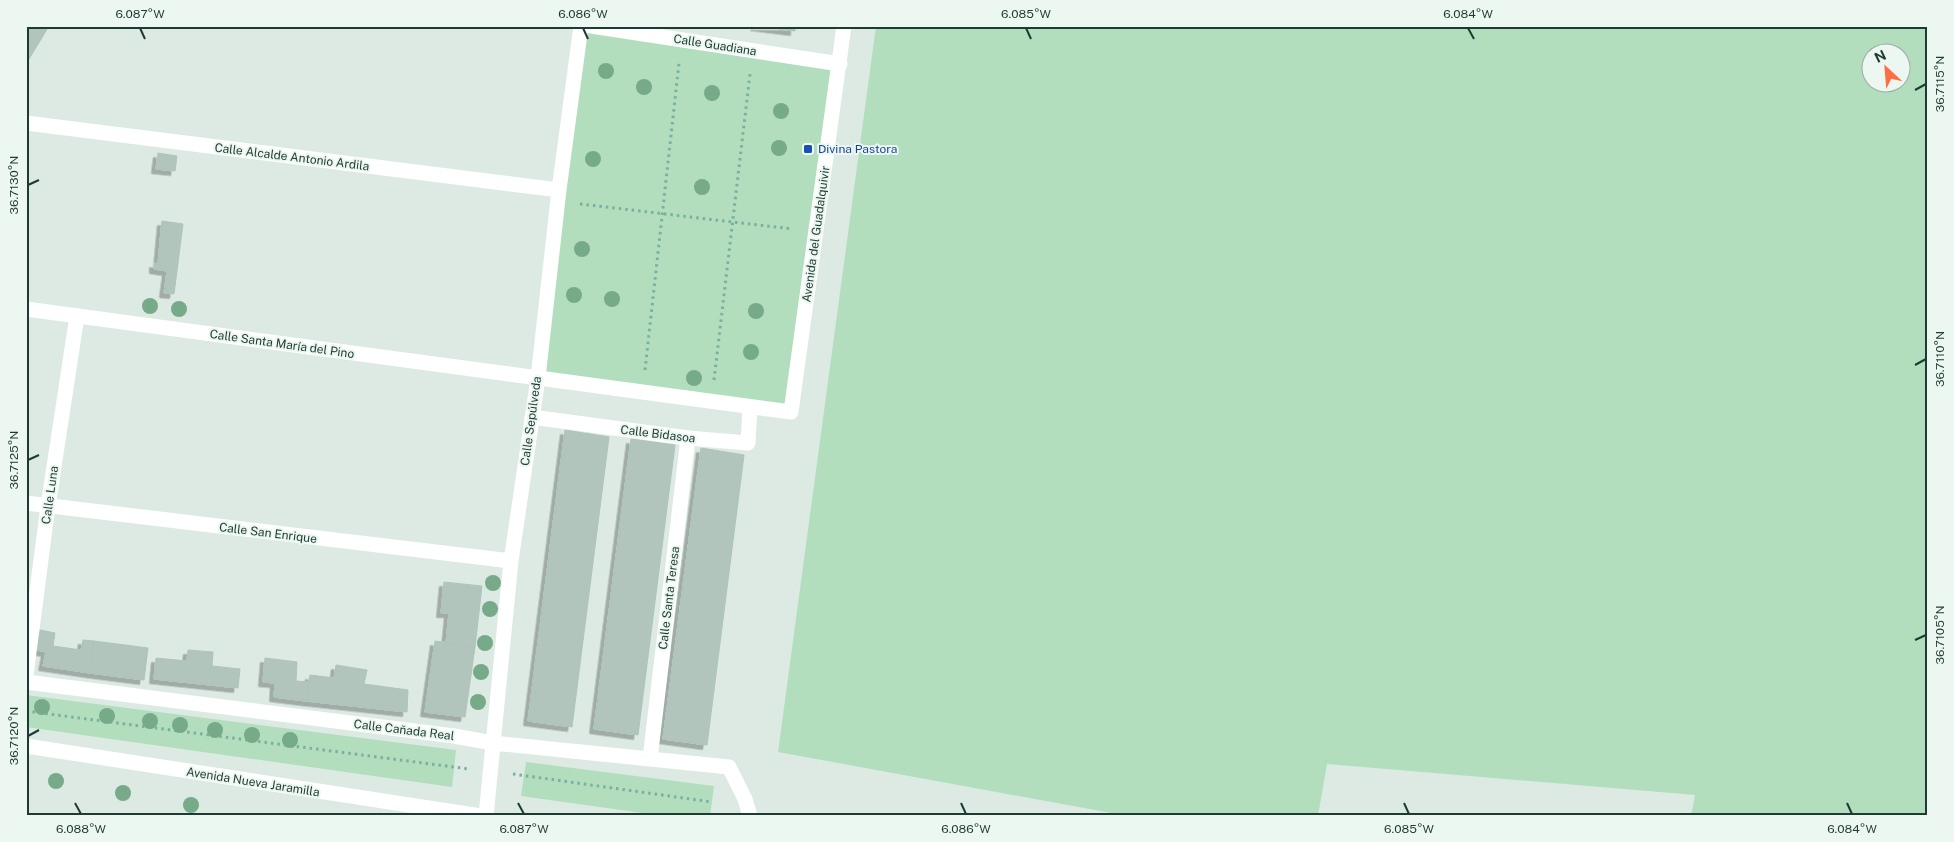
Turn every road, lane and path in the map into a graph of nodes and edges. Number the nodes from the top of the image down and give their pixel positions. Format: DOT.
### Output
graph roads {
  1 [pos="581,26"];
  2 [pos="591,26"];
  3 [pos="844,26"];
  4 [pos="681,40"];
  5 [pos="753,50"];
  6 [pos="840,64"];
  7 [pos="26,123"];
  8 [pos="558,195"];
  9 [pos="662,213"];
  10 [pos="733,222"];
  11 [pos="816,231"];
  12 [pos="26,309"];
  13 [pos="77,316"];
  14 [pos="538,378"];
  15 [pos="642,392"];
  16 [pos="712,402"];
  17 [pos="750,407"];
  18 [pos="532,417"];
  19 [pos="688,438"];
  20 [pos="26,503"];
  21 [pos="48,506"];
  22 [pos="511,561"];
  23 [pos="26,675"];
  24 [pos="26,682"];
  25 [pos="26,711"];
  26 [pos="493,743"];
  27 [pos="26,746"];
  28 [pos="650,759"];
  29 [pos="490,771"];
  30 [pos="712,802"];
  31 [pos="481,816"];
  32 [pos="486,816"];
  33 [pos="750,816"];
  1 -- 8 [label="street, Calle Sepúlveda"];
  2 -- 4 [label="street, Calle Guadiana"];
  3 -- 6 [label="street, Avenida del Guadalquivir"];
  4 -- 5 [label="street, Calle Guadiana"];
  4 -- 9 [label="path"];
  5 -- 6 [label="street, Calle Guadiana"];
  5 -- 10 [label="path"];
  6 -- 11 [label="street, Avenida del Guadalquivir"];
  7 -- 8 [label="street, Calle Alcalde Antonio Ardila"];
  8 -- 9 [label="path"];
  8 -- 14 [label="street, Calle Sepúlveda"];
  9 -- 10 [label="path"];
  9 -- 15 [label="path"];
  10 -- 11 [label="path"];
  10 -- 16 [label="path"];
  11 -- 17 [label="street, Avenida del Guadalquivir"];
  12 -- 13 [label="street, Calle Santa María del Pino"];
  13 -- 14 [label="street, Calle Santa María del Pino"];
  13 -- 21 [label="street, Calle Luna"];
  14 -- 15 [label="street"];
  14 -- 18 [label="street, Calle Sepúlveda"];
  15 -- 16 [label="street"];
  16 -- 17 [label="street"];
  17 -- 19 [label="street, Calle Bidasoa"];
  18 -- 19 [label="street, Calle Bidasoa"];
  18 -- 22 [label="street, Calle Sepúlveda"];
  19 -- 28 [label="street, Calle Santa Teresa"];
  20 -- 21 [label="street, Calle San Enrique"];
  21 -- 22 [label="street, Calle San Enrique"];
  21 -- 23 [label="street, Calle Luna"];
  22 -- 26 [label="street, Calle Sepúlveda"];
  24 -- 26 [label="street, Calle Cañada Real"];
  25 -- 29 [label="path"];
  26 -- 28 [label="street, Calle Cañada Real"];
  26 -- 29 [label="street, Calle Sepúlveda"];
  27 -- 31 [label="street, Avenida Nueva Jaramilla"];
  28 -- 33 [label="street, Calle Cañada Real"];
  29 -- 30 [label="path"];
  29 -- 32 [label="street, Calle Sepúlveda"];
}
